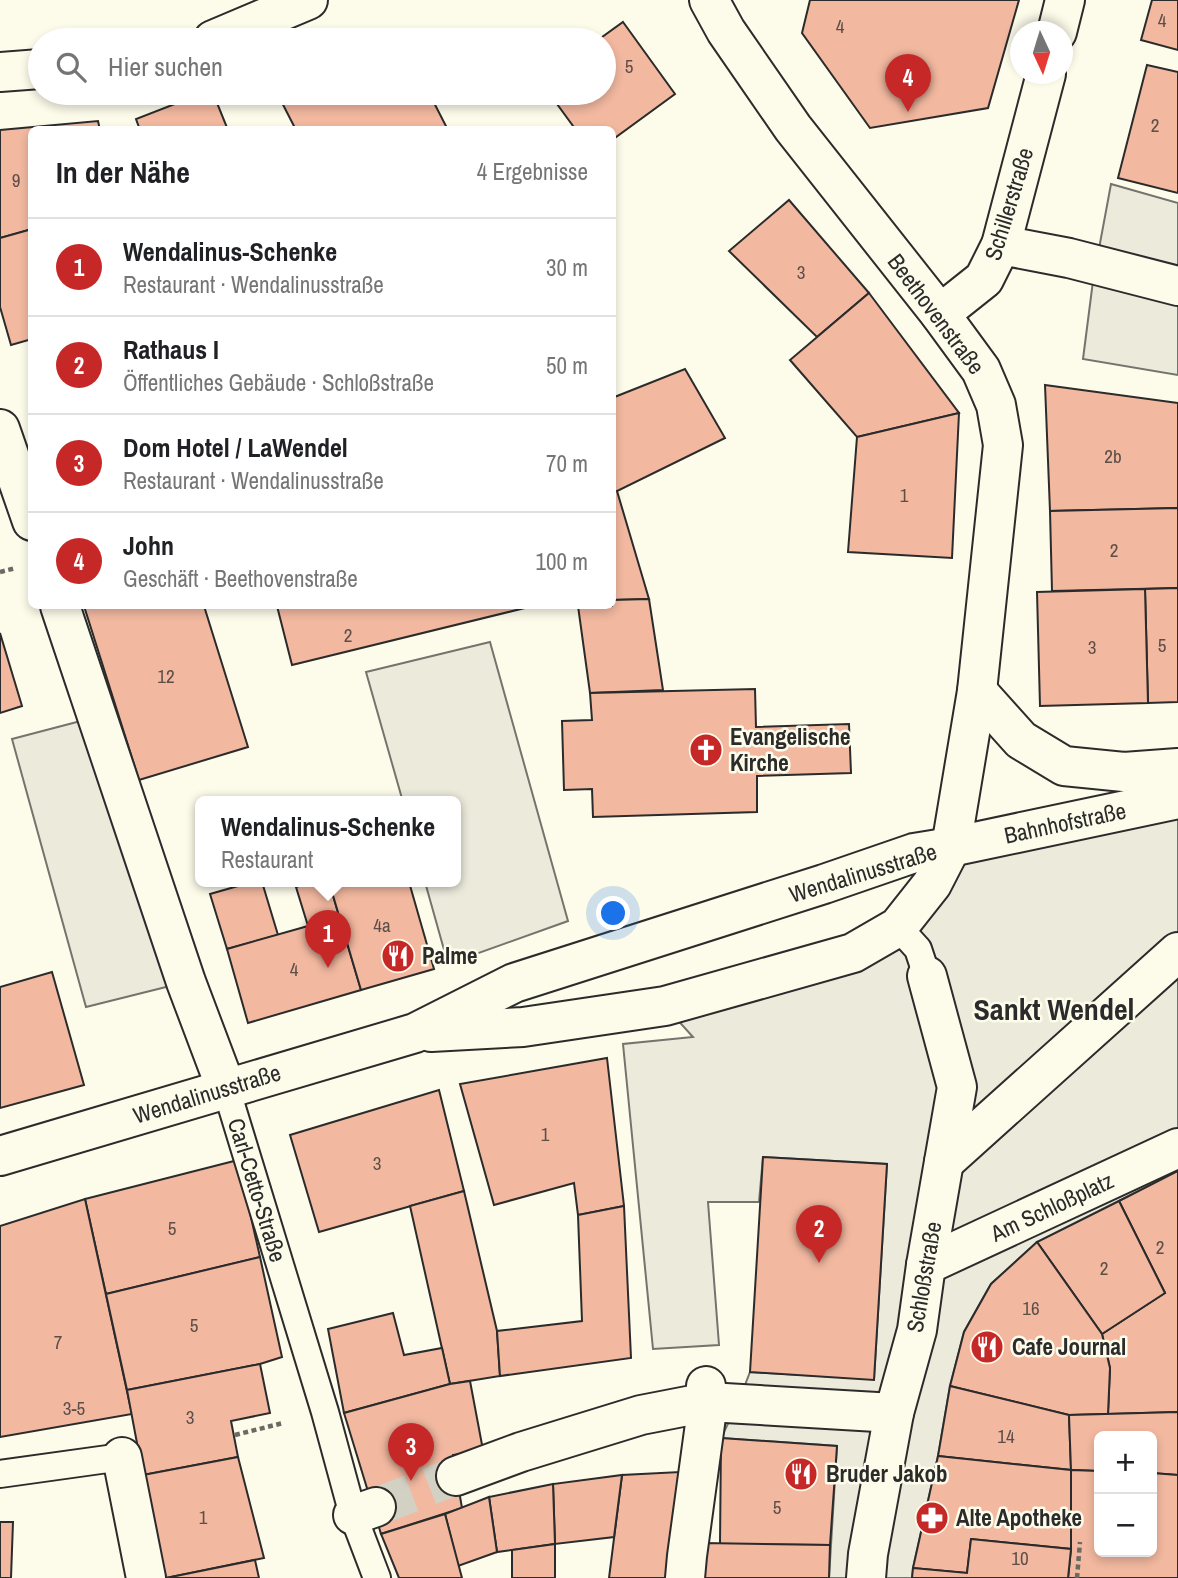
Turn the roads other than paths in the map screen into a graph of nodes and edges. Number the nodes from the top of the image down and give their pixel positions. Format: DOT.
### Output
graph roads {
  1 [pos="308,0"];
  2 [pos="709,0"];
  3 [pos="1065,0"];
  4 [pos="1060,21"];
  5 [pos="242,28"];
  6 [pos="28,70"];
  7 [pos="0,72"];
  8 [pos="1043,84"];
  9 [pos="1001,245"];
  10 [pos="1178,286"];
  11 [pos="940,314"];
  12 [pos="0,429"];
  13 [pos="28,510"];
  14 [pos="61,609"];
  15 [pos="977,691"];
  16 [pos="1178,768"];
  17 [pos="1178,799"];
  18 [pos="951,848"];
  19 [pos="898,927"];
  20 [pos="1178,951"];
  21 [pos="927,976"];
  22 [pos="415,1033"];
  23 [pos="226,1088"];
  24 [pos="1178,1148"];
  25 [pos="0,1156"];
  26 [pos="944,1162"];
  27 [pos="926,1265"];
  28 [pos="707,1394"];
  29 [pos="894,1413"];
  30 [pos="122,1457"];
  31 [pos="0,1474"];
  32 [pos="456,1476"];
  33 [pos="146,1578"];
  34 [pos="377,1578"];
  35 [pos="685,1578"];
  36 [pos="866,1578"];
  1 -- 5 [label="street"];
  2 -- 11 [label="street, Beethovenstraße"];
  3 -- 4 [label="street"];
  6 -- 7 [label="street"];
  8 -- 9 [label="street, Schillerstraße"];
  9 -- 10 [label="street"];
  9 -- 11 [label="street, Schillerstraße"];
  11 -- 15 [label="street, Beethovenstraße"];
  12 -- 13 [label="street"];
  14 -- 23 [label="street, Carl-Cetto-Straße"];
  15 -- 16 [label="street, Bahnhofstraße"];
  15 -- 18 [label="street, Beethovenstraße"];
  17 -- 18 [label="street, Bahnhofstraße"];
  18 -- 19 [label="street, Wendalinusstraße"];
  18 -- 22 [label="street, Wendalinusstraße"];
  19 -- 21 [label="lane"];
  19 -- 22 [label="street, Wendalinusstraße"];
  20 -- 26 [label="street"];
  21 -- 26 [label="street, Schloßstraße"];
  22 -- 23 [label="street, Wendalinusstraße"];
  23 -- 25 [label="street, Wendalinusstraße"];
  23 -- 34 [label="lane, Carl-Cetto-Straße"];
  24 -- 27 [label="street, Am Schloßplatz"];
  26 -- 27 [label="street, Schloßstraße"];
  27 -- 29 [label="street, Schloßstraße"];
  28 -- 29 [label="street"];
  28 -- 32 [label="street"];
  28 -- 35 [label="street"];
  29 -- 36 [label="street, Schloßstraße"];
  30 -- 31 [label="lane"];
  30 -- 33 [label="street"];
}
